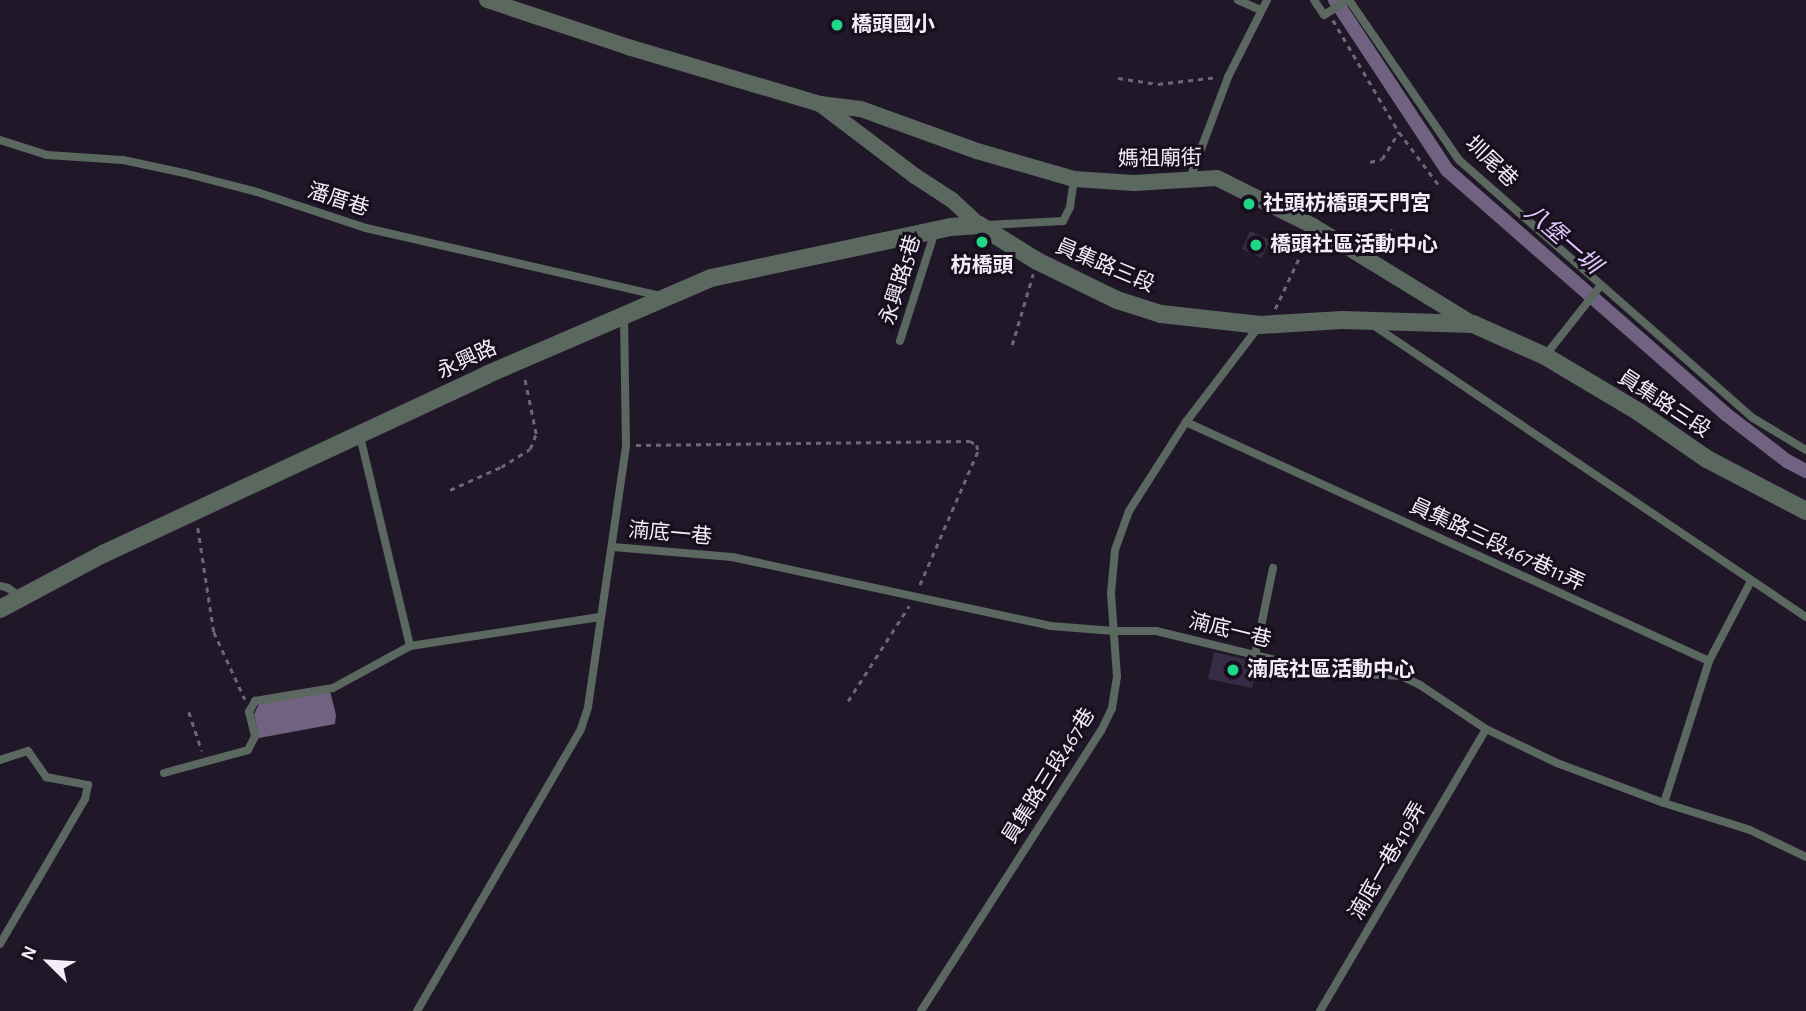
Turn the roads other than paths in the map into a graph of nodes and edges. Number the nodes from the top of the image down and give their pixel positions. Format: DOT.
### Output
graph roads {
  1 [pos="487,0"];
  2 [pos="1238,0"];
  3 [pos="1267,0"];
  4 [pos="1314,0"];
  5 [pos="1348,0"];
  6 [pos="1260,10"];
  7 [pos="820,104"];
  8 [pos="0,140"];
  9 [pos="1074,179"];
  10 [pos="1189,181"];
  11 [pos="979,225"];
  12 [pos="934,230"];
  13 [pos="1601,285"];
  14 [pos="665,297"];
  15 [pos="624,314"];
  16 [pos="1366,320"];
  17 [pos="1474,324"];
  18 [pos="1260,325"];
  19 [pos="900,341"];
  20 [pos="1545,356"];
  21 [pos="1186,422"];
  22 [pos="360,436"];
  23 [pos="1806,450"];
  24 [pos="1806,511"];
  25 [pos="613,547"];
  26 [pos="1273,568"];
  27 [pos="1751,580"];
  28 [pos="0,586"];
  29 [pos="20,597"];
  30 [pos="0,609"];
  31 [pos="600,617"];
  32 [pos="1806,617"];
  33 [pos="1114,631"];
  34 [pos="410,646"];
  35 [pos="1255,655"];
  36 [pos="1709,662"];
  37 [pos="1486,729"];
  38 [pos="0,760"];
  39 [pos="164,772"];
  40 [pos="1664,803"];
  41 [pos="1806,857"];
  42 [pos="0,944"];
  43 [pos="417,1011"];
  44 [pos="921,1011"];
  45 [pos="1321,1011"];
  1 -- 7 [label="street, 員集路三段"];
  2 -- 6 [label="lane"];
  3 -- 6 [label="lane"];
  4 -- 5 [label="lane"];
  5 -- 13 [label="lane, 圳尾巷"];
  6 -- 10 [label="lane"];
  7 -- 9 [label="street, 媽祖廟街"];
  7 -- 11 [label="street, 員集路三段"];
  8 -- 14 [label="lane, 潘厝巷"];
  9 -- 10 [label="street, 媽祖廟街"];
  9 -- 11 [label="lane"];
  10 -- 17 [label="street, 媽祖廟街"];
  11 -- 12 [label="street, 永興路"];
  11 -- 18 [label="street, 員集路三段"];
  12 -- 14 [label="street, 永興路"];
  12 -- 19 [label="lane, 永興路5巷"];
  13 -- 20 [label="lane"];
  13 -- 23 [label="lane, 圳尾巷"];
  14 -- 15 [label="street, 永興路"];
  15 -- 22 [label="street, 永興路"];
  15 -- 25 [label="lane, 湳底一巷"];
  16 -- 17 [label="street, 員集路三段"];
  16 -- 18 [label="street, 員集路三段"];
  16 -- 27 [label="lane"];
  17 -- 20 [label="street, 員集路三段"];
  18 -- 21 [label="lane, 員集路三段467巷"];
  20 -- 24 [label="street, 員集路三段"];
  21 -- 33 [label="lane, 員集路三段467巷"];
  21 -- 36 [label="lane, 員集路三段467巷11弄"];
  22 -- 29 [label="street, 永興路"];
  22 -- 34 [label="lane"];
  25 -- 31 [label="lane, 湳底一巷"];
  25 -- 33 [label="lane, 湳底一巷"];
  26 -- 35 [label="lane"];
  27 -- 32 [label="lane"];
  27 -- 36 [label="lane"];
  28 -- 29 [label="lane"];
  29 -- 30 [label="street, 永興路"];
  31 -- 34 [label="lane"];
  31 -- 43 [label="lane, 湳底一巷"];
  33 -- 35 [label="lane, 湳底一巷"];
  33 -- 44 [label="lane, 員集路三段467巷"];
  34 -- 39 [label="lane"];
  35 -- 37 [label="lane, 湳底一巷"];
  36 -- 40 [label="lane"];
  37 -- 40 [label="lane, 湳底一巷"];
  37 -- 45 [label="lane, 湳底一巷419弄"];
  38 -- 42 [label="lane"];
  40 -- 41 [label="lane, 湳底一巷"];
}
